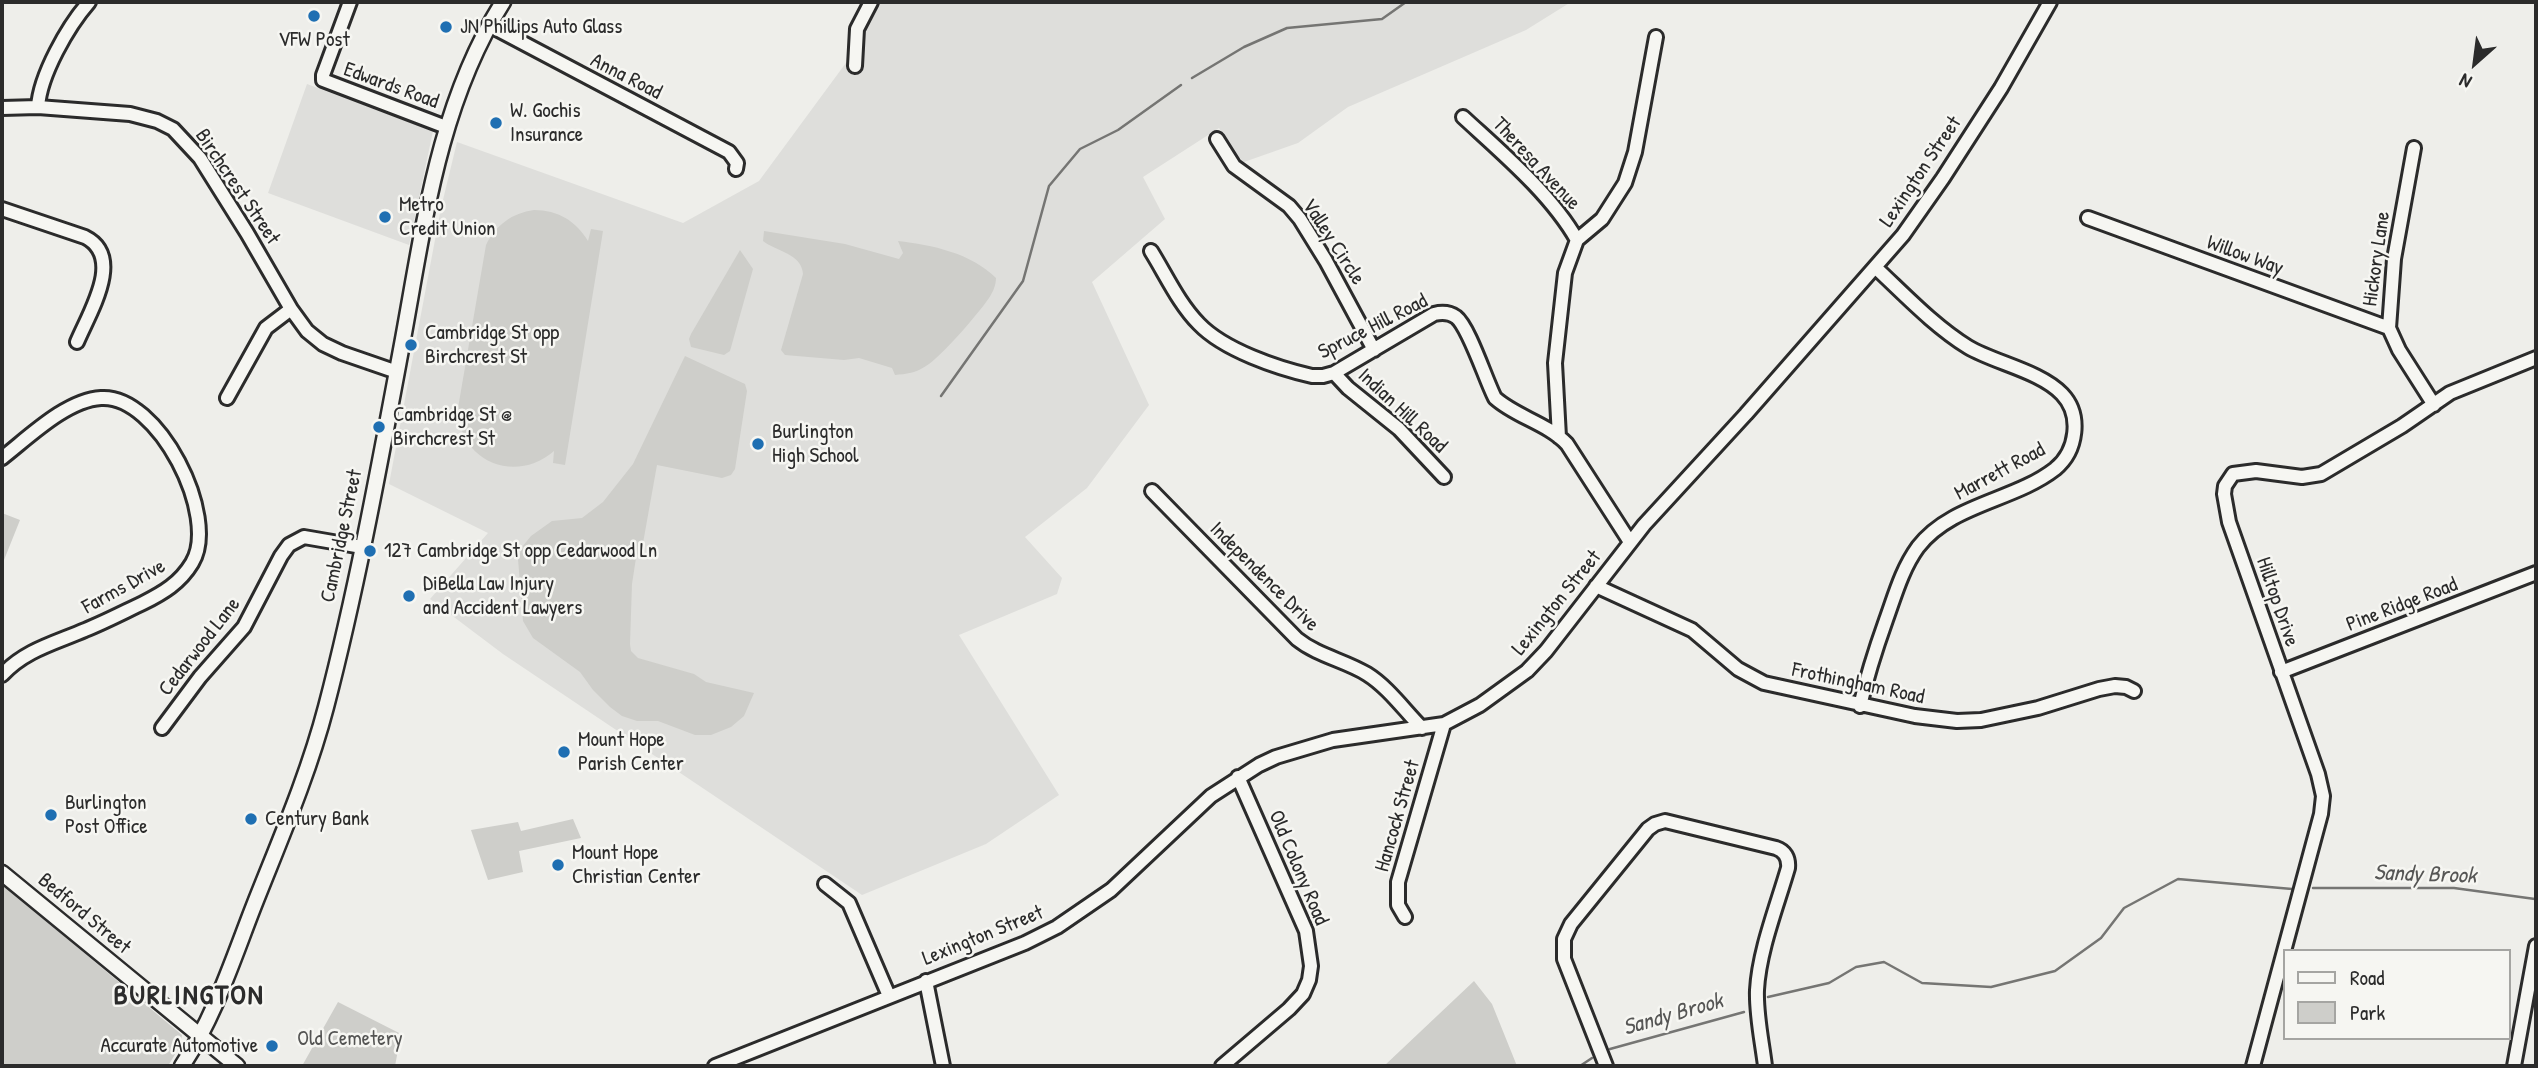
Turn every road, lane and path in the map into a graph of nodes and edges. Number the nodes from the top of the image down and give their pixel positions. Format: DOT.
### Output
graph roads {
  1 [pos="89,2"];
  2 [pos="350,2"];
  3 [pos="503,2"];
  4 [pos="872,2"];
  5 [pos="2050,2"];
  6 [pos="489,26"];
  7 [pos="1656,37"];
  8 [pos="855,66"];
  9 [pos="38,107"];
  10 [pos="2,108"];
  11 [pos="1463,117"];
  12 [pos="446,127"];
  13 [pos="1217,139"];
  14 [pos="2414,148"];
  15 [pos="736,169"];
  16 [pos="2,209"];
  17 [pos="2088,218"];
  18 [pos="1577,240"];
  19 [pos="1151,251"];
  20 [pos="1875,267"];
  21 [pos="290,309"];
  22 [pos="2389,328"];
  23 [pos="77,342"];
  24 [pos="1374,349"];
  25 [pos="2536,358"];
  26 [pos="397,372"];
  27 [pos="1334,373"];
  28 [pos="228,398"];
  29 [pos="2434,405"];
  30 [pos="1559,437"];
  31 [pos="2,458"];
  32 [pos="1444,477"];
  33 [pos="1152,491"];
  34 [pos="1630,542"];
  35 [pos="362,547"];
  36 [pos="2536,573"];
  37 [pos="1596,586"];
  38 [pos="2281,672"];
  39 [pos="2,675"];
  40 [pos="2134,691"];
  41 [pos="1860,706"];
  42 [pos="1444,724"];
  43 [pos="162,728"];
  44 [pos="1422,728"];
  45 [pos="1238,777"];
  46 [pos="2,873"];
  47 [pos="825,884"];
  48 [pos="1405,917"];
  49 [pos="2536,946"];
  50 [pos="2284,949"];
  51 [pos="2282,958"];
  52 [pos="926,981"];
  53 [pos="889,996"];
  54 [pos="201,1036"];
  55 [pos="182,1066"];
  56 [pos="237,1066"];
  57 [pos="715,1066"];
  58 [pos="943,1066"];
  59 [pos="1222,1066"];
  60 [pos="1606,1066"];
  61 [pos="1765,1066"];
  62 [pos="2253,1066"];
  63 [pos="2514,1066"];
  1 -- 9 [label="street"];
  2 -- 12 [label="street, Edwards Road"];
  3 -- 6 [label="main road, Cambridge Street"];
  4 -- 8 [label="street"];
  5 -- 20 [label="street, Lexington Street"];
  6 -- 12 [label="main road, Cambridge Street"];
  6 -- 15 [label="street, Anna Road"];
  7 -- 18 [label="street"];
  9 -- 10 [label="street, Birchcrest Street"];
  9 -- 21 [label="street, Birchcrest Street"];
  11 -- 18 [label="street, Theresa Avenue"];
  12 -- 26 [label="main road, Cambridge Street"];
  13 -- 24 [label="street, Valley Circle"];
  14 -- 22 [label="street, Hickory Lane"];
  16 -- 23 [label="street"];
  17 -- 22 [label="street, Willow Way"];
  18 -- 30 [label="street"];
  19 -- 27 [label="street, Spruce Hill Road"];
  20 -- 34 [label="street, Lexington Street"];
  20 -- 41 [label="street, Marrett Road"];
  21 -- 26 [label="street, Birchcrest Street"];
  21 -- 28 [label="street"];
  22 -- 29 [label="street, Hickory Lane"];
  24 -- 27 [label="street, Spruce Hill Road"];
  24 -- 30 [label="street, Spruce Hill Road"];
  25 -- 29 [label="street, Hilltop Drive"];
  26 -- 35 [label="main road, Cambridge Street"];
  27 -- 32 [label="street, Indian Hill Road"];
  29 -- 38 [label="street, Hilltop Drive"];
  30 -- 34 [label="street, Spruce Hill Road"];
  31 -- 39 [label="street, Farms Drive"];
  33 -- 44 [label="street, Independence Drive"];
  34 -- 37 [label="street, Lexington Street"];
  35 -- 43 [label="street, Cedarwood Lane"];
  35 -- 54 [label="main road, Cambridge Street"];
  36 -- 38 [label="street, Pine Ridge Road"];
  37 -- 41 [label="street, Frothingham Road"];
  37 -- 42 [label="street, Lexington Street"];
  38 -- 50 [label="street, Hilltop Drive"];
  40 -- 41 [label="street, Frothingham Road"];
  42 -- 44 [label="street, Lexington Street"];
  42 -- 48 [label="street, Hancock Street"];
  44 -- 45 [label="street, Lexington Street"];
  45 -- 52 [label="street, Lexington Street"];
  45 -- 59 [label="street, Old Colony Road"];
  46 -- 54 [label="main road, Bedford Street"];
  47 -- 53 [label="street"];
  49 -- 63 [label="street"];
  51 -- 62 [label="street, Hilltop Drive"];
  52 -- 53 [label="street, Lexington Street"];
  52 -- 58 [label="street"];
  53 -- 57 [label="street, Lexington Street"];
  54 -- 55 [label="main road, Cambridge Street"];
  54 -- 56 [label="main road, Bedford Street"];
  60 -- 61 [label="street"];
}
